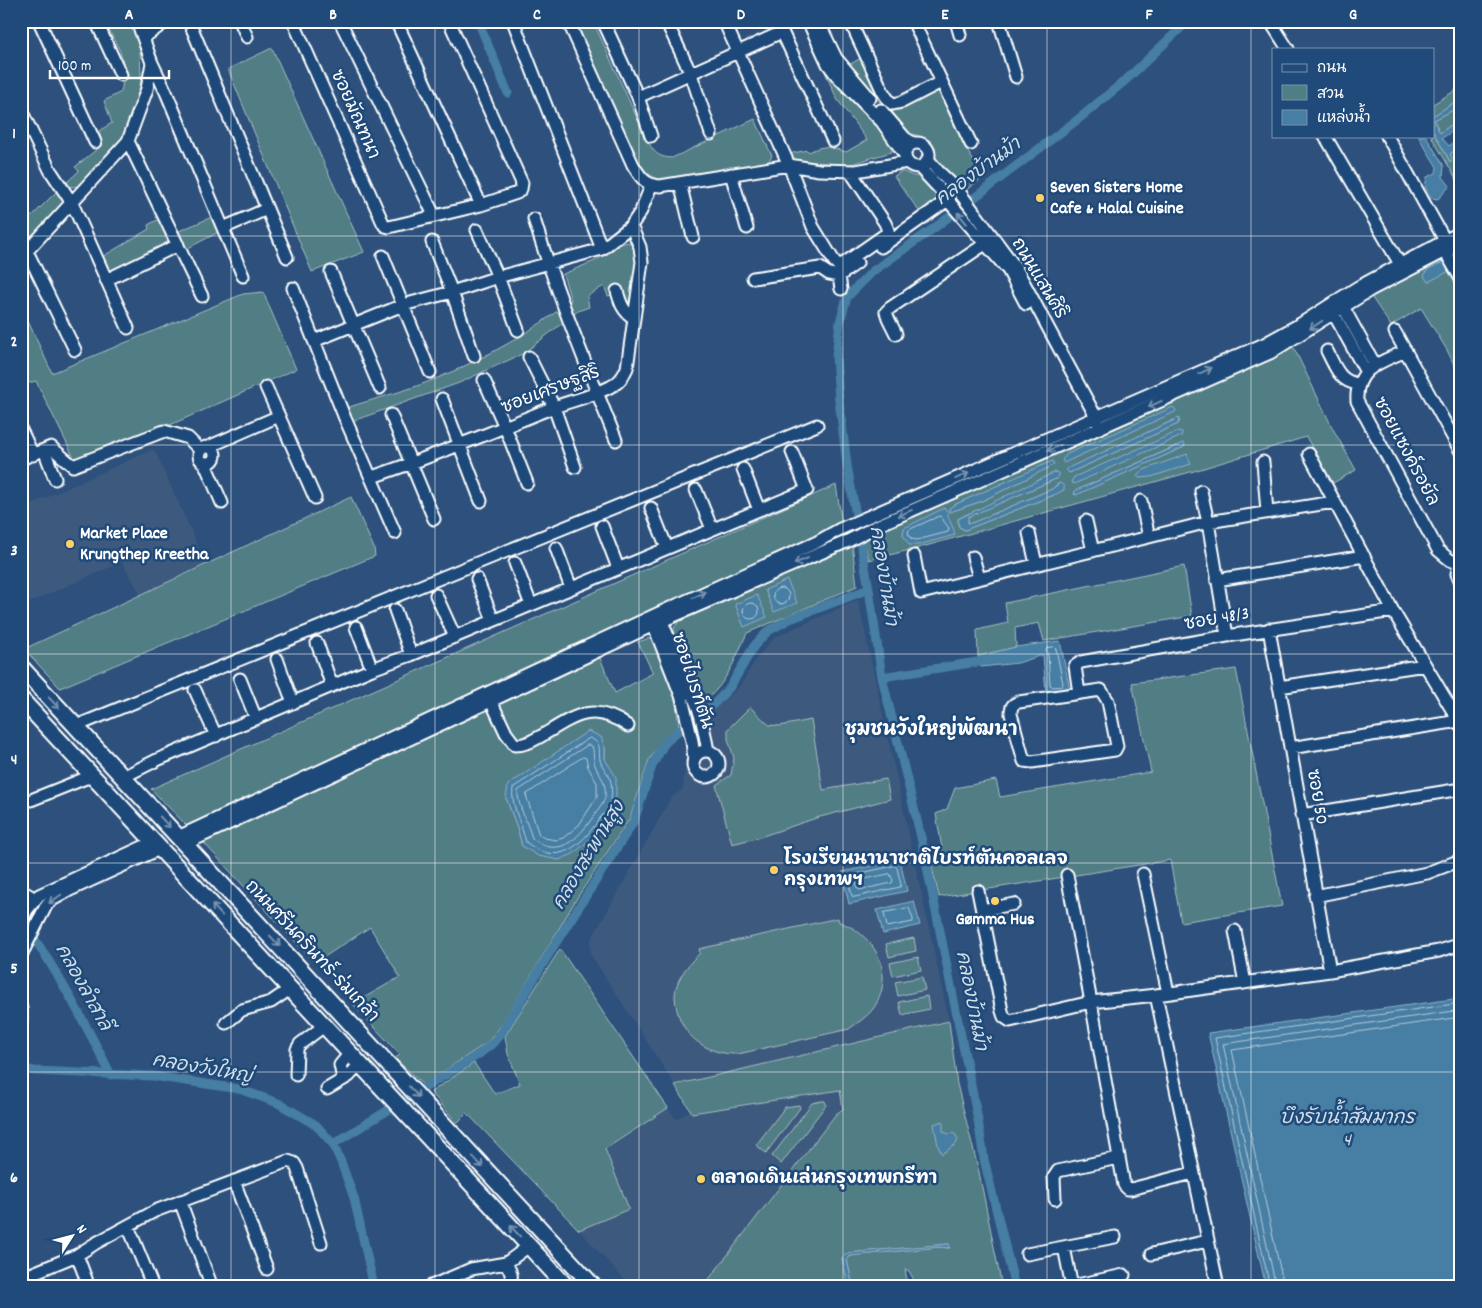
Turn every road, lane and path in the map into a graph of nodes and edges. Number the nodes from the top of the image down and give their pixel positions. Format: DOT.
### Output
graph roads {
  1 [pos="39,21"];
  2 [pos="96,21"];
  3 [pos="137,21"];
  4 [pos="167,21"];
  5 [pos="189,21"];
  6 [pos="240,21"];
  7 [pos="293,21"];
  8 [pos="340,21"];
  9 [pos="396,21"];
  10 [pos="449,21"];
  11 [pos="512,21"];
  12 [pos="568,21"];
  13 [pos="603,21"];
  14 [pos="666,21"];
  15 [pos="724,21"];
  16 [pos="808,21"];
  17 [pos="818,21"];
  18 [pos="850,21"];
  19 [pos="913,21"];
  20 [pos="956,21"];
  21 [pos="999,21"];
  22 [pos="1270,21"];
  23 [pos="779,26"];
  24 [pos="960,35"];
  25 [pos="820,36"];
  26 [pos="247,37"];
  27 [pos="143,38"];
  28 [pos="1287,48"];
  29 [pos="737,52"];
  30 [pos="152,63"];
  31 [pos="121,74"];
  32 [pos="691,74"];
  33 [pos="1016,77"];
  34 [pos="941,82"];
  35 [pos="862,95"];
  36 [pos="638,97"];
  37 [pos="21,110"];
  38 [pos="711,134"];
  39 [pos="651,136"];
  40 [pos="1326,138"];
  41 [pos="1388,138"];
  42 [pos="128,141"];
  43 [pos="833,141"];
  44 [pos="95,142"];
  45 [pos="913,143"];
  46 [pos="971,144"];
  47 [pos="906,159"];
  48 [pos="924,163"];
  49 [pos="788,165"];
  50 [pos="850,172"];
  51 [pos="731,174"];
  52 [pos="680,183"];
  53 [pos="651,186"];
  54 [pos="950,201"];
  55 [pos="72,203"];
  56 [pos="481,205"];
  57 [pos="267,209"];
  58 [pos="434,215"];
  59 [pos="534,219"];
  60 [pos="631,226"];
  61 [pos="223,228"];
  62 [pos="747,228"];
  63 [pos="477,230"];
  64 [pos="1461,232"];
  65 [pos="692,237"];
  66 [pos="21,239"];
  67 [pos="432,242"];
  68 [pos="1461,242"];
  69 [pos="985,244"];
  70 [pos="178,245"];
  71 [pos="1446,246"];
  72 [pos="602,249"];
  73 [pos="28,250"];
  74 [pos="384,256"];
  75 [pos="287,257"];
  76 [pos="548,264"];
  77 [pos="1400,264"];
  78 [pos="331,272"];
  79 [pos="243,276"];
  80 [pos="839,276"];
  81 [pos="498,277"];
  82 [pos="753,278"];
  83 [pos="1461,279"];
  84 [pos="106,280"];
  85 [pos="293,288"];
  86 [pos="842,289"];
  87 [pos="617,291"];
  88 [pos="452,292"];
  89 [pos="202,296"];
  90 [pos="1028,300"];
  91 [pos="403,305"];
  92 [pos="1336,307"];
  93 [pos="634,318"];
  94 [pos="354,325"];
  95 [pos="128,328"];
  96 [pos="518,330"];
  97 [pos="1395,332"];
  98 [pos="896,334"];
  99 [pos="314,341"];
  100 [pos="75,350"];
  101 [pos="1327,351"];
  102 [pos="1406,351"];
  103 [pos="474,356"];
  104 [pos="529,357"];
  105 [pos="1370,368"];
  106 [pos="430,372"];
  107 [pos="484,380"];
  108 [pos="1358,384"];
  109 [pos="266,387"];
  110 [pos="380,388"];
  111 [pos="1175,390"];
  112 [pos="598,393"];
  113 [pos="442,398"];
  114 [pos="554,407"];
  115 [pos="279,416"];
  116 [pos="391,416"];
  117 [pos="1091,419"];
  118 [pos="817,425"];
  119 [pos="505,427"];
  120 [pos="1099,429"];
  121 [pos="21,430"];
  122 [pos="1087,433"];
  123 [pos="616,440"];
  124 [pos="460,445"];
  125 [pos="204,449"];
  126 [pos="38,452"];
  127 [pos="792,452"];
  128 [pos="1461,452"];
  129 [pos="1308,454"];
  130 [pos="21,459"];
  131 [pos="1263,462"];
  132 [pos="412,463"];
  133 [pos="575,467"];
  134 [pos="743,469"];
  135 [pos="372,477"];
  136 [pos="55,480"];
  137 [pos="527,483"];
  138 [pos="696,490"];
  139 [pos="1200,491"];
  140 [pos="315,498"];
  141 [pos="481,501"];
  142 [pos="1142,501"];
  143 [pos="1334,502"];
  144 [pos="222,503"];
  145 [pos="650,508"];
  146 [pos="759,510"];
  147 [pos="1267,512"];
  148 [pos="434,519"];
  149 [pos="1086,521"];
  150 [pos="1208,522"];
  151 [pos="602,526"];
  152 [pos="712,529"];
  153 [pos="395,532"];
  154 [pos="1029,533"];
  155 [pos="1150,538"];
  156 [pos="556,548"];
  157 [pos="666,548"];
  158 [pos="1093,551"];
  159 [pos="914,556"];
  160 [pos="1364,556"];
  161 [pos="973,557"];
  162 [pos="515,563"];
  163 [pos="1036,564"];
  164 [pos="1460,564"];
  165 [pos="618,568"];
  166 [pos="980,578"];
  167 [pos="477,579"];
  168 [pos="1217,580"];
  169 [pos="1461,583"];
  170 [pos="571,588"];
  171 [pos="436,595"];
  172 [pos="531,605"];
  173 [pos="395,610"];
  174 [pos="1394,611"];
  175 [pos="656,619"];
  176 [pos="493,620"];
  177 [pos="356,627"];
  178 [pos="1269,629"];
  179 [pos="455,636"];
  180 [pos="1227,636"];
  181 [pos="317,643"];
  182 [pos="411,655"];
  183 [pos="277,659"];
  184 [pos="1425,665"];
  185 [pos="21,667"];
  186 [pos="372,669"];
  187 [pos="240,679"];
  188 [pos="332,686"];
  189 [pos="1279,687"];
  190 [pos="195,690"];
  191 [pos="1079,693"];
  192 [pos="686,695"];
  193 [pos="21,699"];
  194 [pos="491,701"];
  195 [pos="293,702"];
  196 [pos="256,719"];
  197 [pos="1460,723"];
  198 [pos="76,726"];
  199 [pos="628,726"];
  200 [pos="216,736"];
  201 [pos="1290,748"];
  202 [pos="708,751"];
  203 [pos="694,758"];
  204 [pos="123,777"];
  205 [pos="94,778"];
  206 [pos="1461,788"];
  207 [pos="31,800"];
  208 [pos="1301,815"];
  209 [pos="182,840"];
  210 [pos="159,848"];
  211 [pos="1461,860"];
  212 [pos="1143,874"];
  213 [pos="1067,875"];
  214 [pos="978,891"];
  215 [pos="1315,896"];
  216 [pos="21,898"];
  217 [pos="36,899"];
  218 [pos="1014,904"];
  219 [pos="982,910"];
  220 [pos="21,922"];
  221 [pos="1234,931"];
  222 [pos="1461,944"];
  223 [pos="21,955"];
  224 [pos="1330,971"];
  225 [pos="1245,982"];
  226 [pos="290,989"];
  227 [pos="1168,993"];
  228 [pos="1156,995"];
  229 [pos="1092,1002"];
  230 [pos="21,1008"];
  231 [pos="21,1021"];
  232 [pos="226,1023"];
  233 [pos="324,1026"];
  234 [pos="360,1064"];
  235 [pos="296,1075"];
  236 [pos="327,1088"];
  237 [pos="1118,1158"];
  238 [pos="1193,1173"];
  239 [pos="234,1181"];
  240 [pos="1055,1198"];
  241 [pos="180,1201"];
  242 [pos="128,1226"];
  243 [pos="1115,1237"];
  244 [pos="1207,1241"];
  245 [pos="321,1242"];
  246 [pos="529,1246"];
  247 [pos="1064,1247"];
  248 [pos="1027,1254"];
  249 [pos="1152,1254"];
  250 [pos="77,1255"];
  251 [pos="506,1263"];
  252 [pos="573,1263"];
  253 [pos="268,1269"];
  254 [pos="1124,1275"];
  255 [pos="24,1281"];
  256 [pos="564,1284"];
  257 [pos="89,1287"];
  258 [pos="153,1287"];
  259 [pos="212,1287"];
  260 [pos="429,1287"];
  261 [pos="508,1287"];
  262 [pos="594,1287"];
  263 [pos="603,1287"];
  264 [pos="1072,1287"];
  265 [pos="1218,1287"];
  1 -- 44 [label="street"];
  2 -- 31 [label="street"];
  3 -- 27 [label="street"];
  4 -- 27 [label="street"];
  5 -- 57 [label="street"];
  6 -- 26 [label="street"];
  7 -- 58 [label="street, ซอยมัณฑนา"];
  8 -- 58 [label="street"];
  9 -- 56 [label="street"];
  10 -- 56 [label="street"];
  11 -- 72 [label="street"];
  12 -- 53 [label="street"];
  13 -- 36 [label="street"];
  14 -- 32 [label="street"];
  15 -- 29 [label="street"];
  16 -- 25 [label="street"];
  17 -- 25 [label="street"];
  18 -- 34 [label="street"];
  19 -- 34 [label="street"];
  20 -- 24 [label="street"];
  21 -- 33 [label="street"];
  22 -- 28 [label="street"];
  23 -- 29 [label="street"];
  23 -- 43 [label="street"];
  25 -- 35 [label="street"];
  27 -- 30 [label="street"];
  29 -- 32 [label="street"];
  29 -- 49 [label="street"];
  30 -- 42 [label="street"];
  30 -- 61 [label="street"];
  32 -- 36 [label="street"];
  32 -- 38 [label="street"];
  34 -- 46 [label="street"];
  35 -- 45 [label="street"];
  35 -- 47 [label="street"];
  36 -- 39 [label="street"];
  37 -- 55 [label="street"];
  40 -- 77 [label="street"];
  41 -- 71 [label="street"];
  42 -- 55 [label="street"];
  42 -- 70 [label="street"];
  45 -- 47 [label="street"];
  45 -- 48 [label="street"];
  47 -- 48 [label="street"];
  47 -- 50 [label="street"];
  48 -- 54 [label="street, ถนนแสนศิริ"];
  48 -- 90 [label="street, ถนนแสนศิริ"];
  49 -- 50 [label="street"];
  49 -- 50 [label="street"];
  49 -- 51 [label="street"];
  51 -- 52 [label="street"];
  51 -- 62 [label="street"];
  52 -- 53 [label="street"];
  52 -- 65 [label="street"];
  53 -- 60 [label="street"];
  69 -- 54 [label="street, ถนนแสนศิริ, one-way"];
  54 -- 80 [label="street"];
  55 -- 73 [label="street"];
  55 -- 84 [label="street"];
  56 -- 58 [label="street"];
  57 -- 61 [label="street"];
  57 -- 75 [label="street"];
  59 -- 76 [label="street"];
  60 -- 72 [label="street"];
  60 -- 93 [label="street, ซอยเศรษฐสิริ"];
  61 -- 79 [label="street"];
  63 -- 81 [label="street"];
  64 -- 71 [label="street"];
  66 -- 73 [label="street"];
  67 -- 88 [label="street"];
  68 -- 71 [label="street"];
  69 -- 90 [label="street, ถนนแสนศิริ"];
  69 -- 98 [label="street"];
  70 -- 84 [label="street"];
  70 -- 89 [label="street"];
  71 -- 77 [label="street"];
  71 -- 83 [label="street"];
  71 -- 92 [label="street"];
  72 -- 76 [label="street"];
  73 -- 100 [label="street"];
  74 -- 91 [label="street"];
  76 -- 81 [label="street"];
  76 -- 112 [label="street"];
  77 -- 92 [label="street"];
  78 -- 94 [label="street"];
  80 -- 82 [label="street"];
  80 -- 86 [label="street"];
  81 -- 88 [label="street"];
  81 -- 96 [label="street"];
  84 -- 95 [label="street"];
  85 -- 99 [label="street"];
  87 -- 93 [label="street"];
  88 -- 91 [label="street"];
  88 -- 103 [label="street"];
  90 -- 117 [label="street, ถนนแสนศิริ"];
  91 -- 94 [label="street"];
  91 -- 106 [label="street"];
  92 -- 105 [label="street"];
  92 -- 111 [label="street"];
  93 -- 112 [label="street, ซอยเศรษฐสิริ"];
  94 -- 99 [label="street"];
  94 -- 110 [label="street"];
  97 -- 102 [label="street"];
  99 -- 135 [label="street"];
  101 -- 108 [label="street"];
  102 -- 105 [label="street"];
  102 -- 128 [label="street"];
  104 -- 114 [label="street"];
  105 -- 108 [label="street, ซอยแซงค์รอยัล"];
  107 -- 119 [label="street"];
  108 -- 164 [label="street, ซอยแซงค์รอยัล"];
  109 -- 115 [label="street"];
  111 -- 117 [label="street"];
  111 -- 120 [label="street, one-way"];
  112 -- 114 [label="street, ซอยเศรษฐสิริ"];
  112 -- 123 [label="street"];
  113 -- 124 [label="street"];
  114 -- 119 [label="street, ซอยเศรษฐสิริ"];
  114 -- 133 [label="street"];
  115 -- 125 [label="street"];
  115 -- 140 [label="street"];
  116 -- 132 [label="street"];
  117 -- 120 [label="street, ถนนแสนศิริ"];
  117 -- 122 [label="street, ถนนแสนศิริ"];
  175 -- 117 [label="street, one-way"];
  118 -- 198 [label="street"];
  119 -- 124 [label="street, ซอยเศรษฐสิริ"];
  119 -- 137 [label="street"];
  120 -- 122 [label="street"];
  121 -- 126 [label="street"];
  122 -- 175 [label="street, one-way"];
  124 -- 132 [label="street, ซอยเศรษฐสิริ"];
  124 -- 141 [label="street"];
  125 -- 126 [label="street"];
  125 -- 144 [label="street"];
  126 -- 130 [label="street"];
  126 -- 136 [label="street"];
  127 -- 146 [label="street"];
  129 -- 143 [label="street"];
  131 -- 147 [label="street"];
  132 -- 135 [label="street, ซอยเศรษฐสิริ"];
  132 -- 148 [label="street"];
  134 -- 146 [label="street"];
  135 -- 153 [label="street"];
  138 -- 152 [label="street"];
  139 -- 150 [label="street"];
  142 -- 155 [label="street"];
  143 -- 147 [label="street"];
  143 -- 160 [label="street"];
  145 -- 157 [label="street"];
  146 -- 152 [label="street"];
  147 -- 150 [label="street"];
  149 -- 158 [label="street"];
  150 -- 155 [label="street"];
  150 -- 168 [label="street"];
  151 -- 165 [label="street"];
  152 -- 157 [label="street"];
  154 -- 163 [label="street"];
  155 -- 158 [label="street"];
  156 -- 170 [label="street"];
  157 -- 165 [label="street"];
  158 -- 163 [label="street"];
  159 -- 166 [label="street"];
  160 -- 168 [label="street"];
  160 -- 174 [label="street"];
  161 -- 166 [label="street"];
  162 -- 172 [label="street"];
  163 -- 166 [label="street"];
  164 -- 169 [label="street"];
  165 -- 170 [label="street"];
  167 -- 176 [label="street"];
  168 -- 180 [label="street"];
  170 -- 172 [label="street"];
  171 -- 179 [label="street"];
  172 -- 176 [label="street"];
  173 -- 182 [label="street"];
  174 -- 178 [label="street, ซอย 48/3"];
  174 -- 184 [label="street"];
  175 -- 192 [label="street, ซอยไบรท์ตัน"];
  175 -- 194 [label="street"];
  175 -- 209 [label="street"];
  176 -- 179 [label="street"];
  177 -- 186 [label="street"];
  178 -- 180 [label="street, ซอย 48/3"];
  178 -- 189 [label="street, ซอย 50"];
  179 -- 182 [label="street"];
  180 -- 191 [label="street, ซอย 48/3"];
  181 -- 188 [label="street"];
  182 -- 186 [label="street"];
  183 -- 195 [label="street"];
  184 -- 189 [label="street"];
  184 -- 197 [label="street"];
  185 -- 198 [label="main road, ถนนศรีนครินทร์-ร่มเกล้า, one-way"];
  186 -- 188 [label="street"];
  187 -- 196 [label="street"];
  188 -- 195 [label="street"];
  189 -- 201 [label="street, ซอย 50"];
  190 -- 200 [label="street"];
  191 -- 191 [label="street"];
  192 -- 202 [label="street, ซอยไบรท์ตัน"];
  192 -- 203 [label="street, ซอยไบรท์ตัน"];
  193 -- 205 [label="main road"];
  194 -- 199 [label="street"];
  194 -- 209 [label="street"];
  195 -- 196 [label="street"];
  196 -- 200 [label="street"];
  197 -- 201 [label="street"];
  198 -- 204 [label="main road, ถนนศรีนครินทร์-ร่มเกล้า"];
  200 -- 204 [label="street"];
  201 -- 208 [label="street, ซอย 50"];
  202 -- 203 [label="street, ซอยไบรท์ตัน"];
  202 -- 203 [label="street, ซอยไบรท์ตัน"];
  204 -- 209 [label="main road, ถนนศรีนครินทร์-ร่มเกล้า, one-way"];
  205 -- 207 [label="street"];
  205 -- 210 [label="main road"];
  206 -- 208 [label="street"];
  208 -- 215 [label="street, ซอย 50"];
  209 -- 252 [label="main road, ถนนศรีนครินทร์-ร่มเกล้า, one-way"];
  210 -- 217 [label="street"];
  210 -- 223 [label="street, one-way"];
  226 -- 210 [label="main road, one-way"];
  211 -- 215 [label="street"];
  212 -- 227 [label="street"];
  213 -- 229 [label="street"];
  214 -- 219 [label="street"];
  215 -- 224 [label="street, ซอย 50"];
  216 -- 217 [label="street"];
  217 -- 220 [label="street"];
  218 -- 219 [label="street"];
  219 -- 229 [label="street"];
  221 -- 225 [label="street"];
  222 -- 224 [label="street"];
  224 -- 225 [label="street"];
  225 -- 227 [label="street"];
  226 -- 232 [label="street"];
  226 -- 233 [label="main road"];
  227 -- 228 [label="street"];
  228 -- 229 [label="street"];
  228 -- 238 [label="street"];
  229 -- 237 [label="street"];
  230 -- 231 [label="street"];
  233 -- 234 [label="main road"];
  233 -- 235 [label="street"];
  234 -- 236 [label="street"];
  246 -- 234 [label="main road, one-way"];
  237 -- 238 [label="street"];
  237 -- 240 [label="street"];
  238 -- 244 [label="street"];
  239 -- 241 [label="street"];
  239 -- 245 [label="street"];
  239 -- 253 [label="street"];
  241 -- 242 [label="street"];
  241 -- 259 [label="street"];
  242 -- 250 [label="street"];
  242 -- 258 [label="street"];
  243 -- 247 [label="street"];
  244 -- 249 [label="street"];
  244 -- 265 [label="street"];
  246 -- 251 [label="street"];
  246 -- 256 [label="main road"];
  247 -- 248 [label="street"];
  247 -- 264 [label="street"];
  250 -- 255 [label="street"];
  250 -- 257 [label="street"];
  251 -- 260 [label="street"];
  251 -- 261 [label="street"];
  252 -- 262 [label="main road, ถนนศรีนครินทร์-ร่มเกล้า"];
  252 -- 263 [label="main road, ถนนศรีนครินทร์-ร่มเกล้า"];
  254 -- 264 [label="street"];
}
